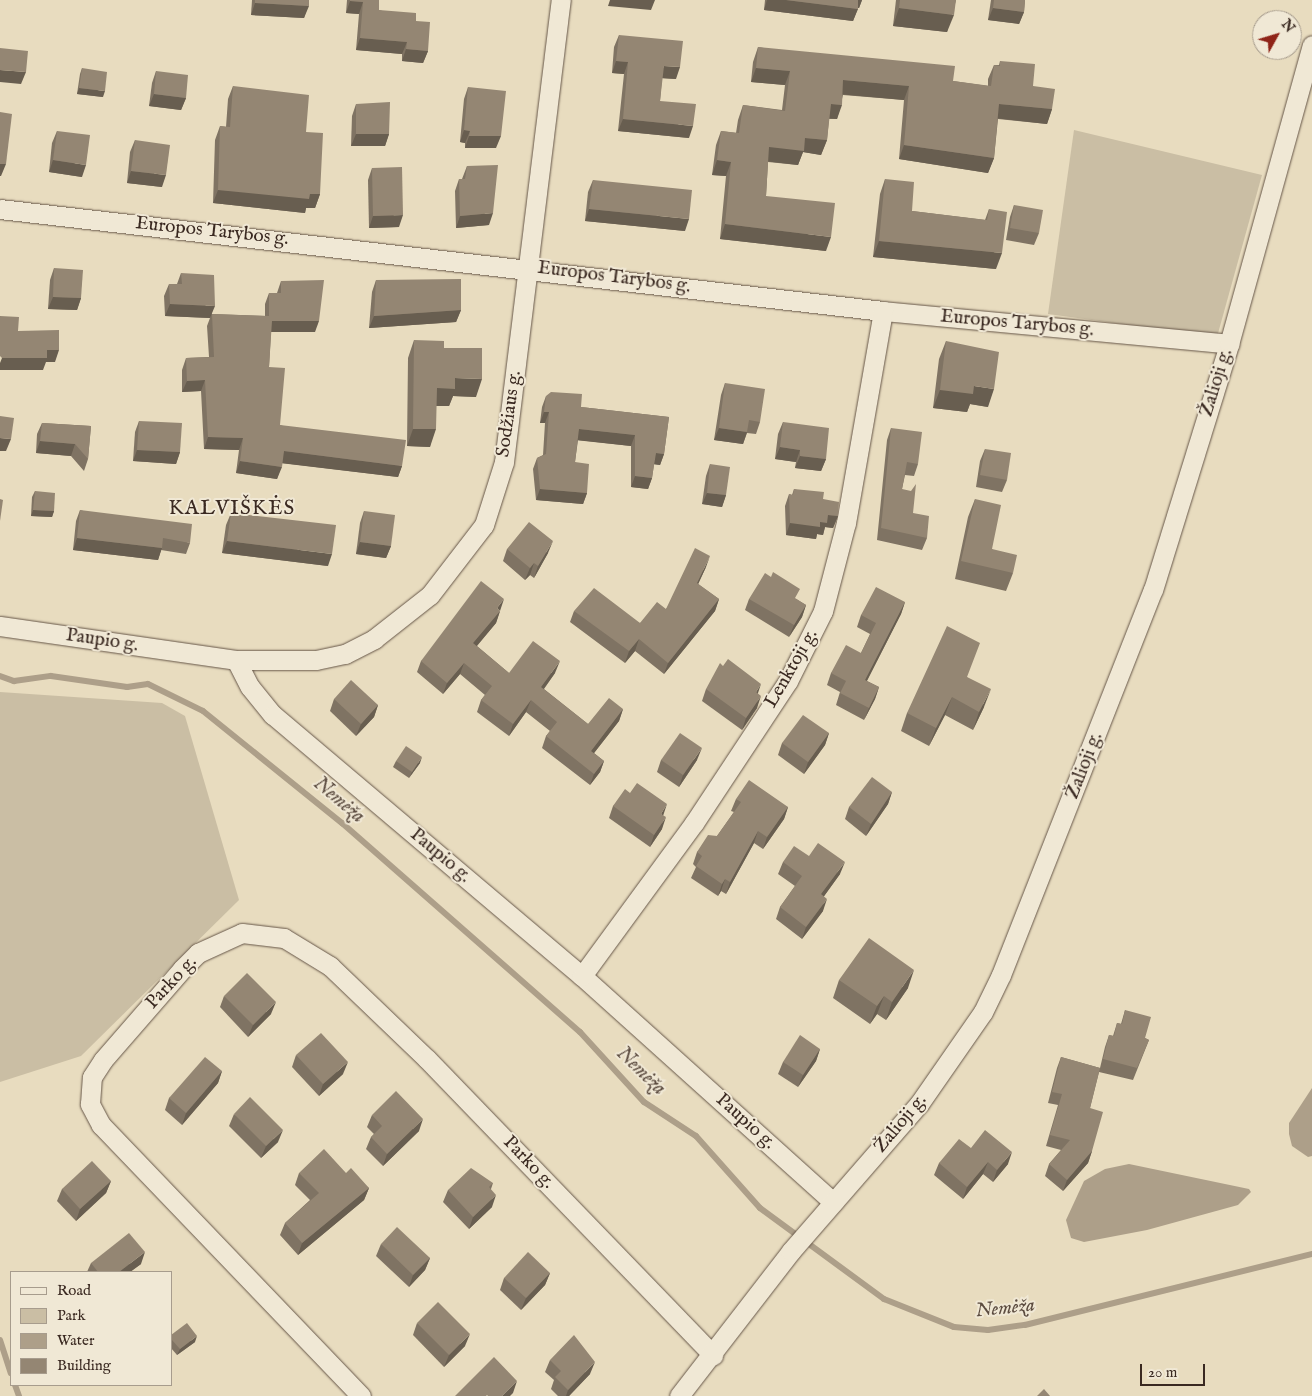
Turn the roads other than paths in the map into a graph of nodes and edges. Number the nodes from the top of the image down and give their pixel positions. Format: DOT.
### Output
graph roads {
  1 [pos="561,0"];
  2 [pos="1312,45"];
  3 [pos="0,208"];
  4 [pos="529,267"];
  5 [pos="883,311"];
  6 [pos="1229,344"];
  7 [pos="0,626"];
  8 [pos="236,660"];
  9 [pos="582,976"];
  10 [pos="833,1202"];
  11 [pos="713,1355"];
  12 [pos="361,1396"];
  13 [pos="679,1396"];
  1 -- 4 [label="street, Sodžiaus g."];
  2 -- 6 [label="street, Žalioji g."];
  3 -- 4 [label="street, Europos Tarybos g."];
  4 -- 5 [label="street, Europos Tarybos g."];
  4 -- 8 [label="street, Sodžiaus g."];
  5 -- 6 [label="street, Europos Tarybos g."];
  5 -- 9 [label="street, Lenktoji g."];
  6 -- 10 [label="street, Žalioji g."];
  7 -- 8 [label="street, Paupio g."];
  8 -- 9 [label="street, Paupio g."];
  9 -- 10 [label="street, Paupio g."];
  10 -- 11 [label="street, Žalioji g."];
  11 -- 12 [label="street, Parko g."];
  11 -- 13 [label="street, Žalioji g."];
}
